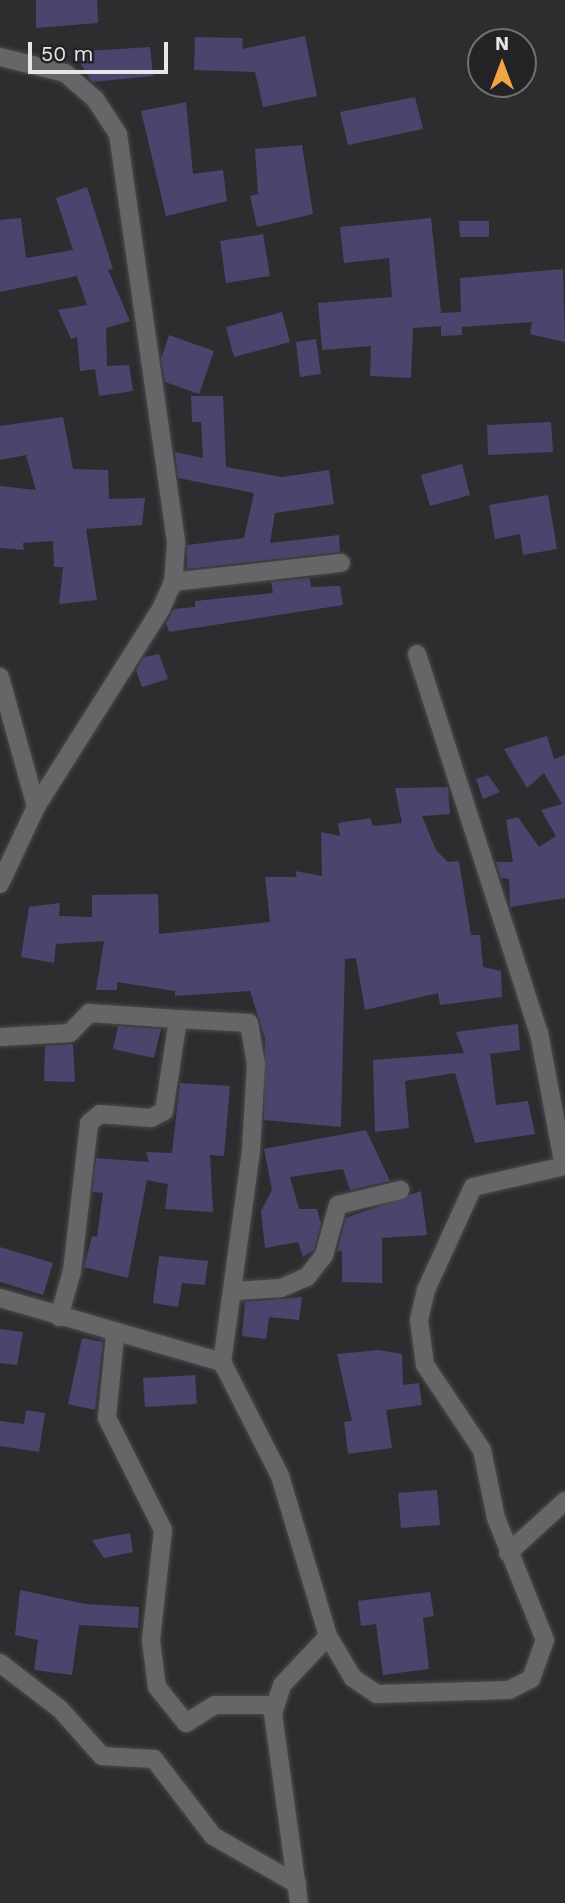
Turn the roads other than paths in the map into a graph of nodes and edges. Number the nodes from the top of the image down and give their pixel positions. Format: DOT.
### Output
graph roads {
  1 [pos="0,57"];
  2 [pos="341,563"];
  3 [pos="173,582"];
  4 [pos="417,654"];
  5 [pos="0,677"];
  6 [pos="36,807"];
  7 [pos="0,884"];
  8 [pos="178,1020"];
  9 [pos="0,1037"];
  10 [pos="559,1100"];
  11 [pos="565,1166"];
  12 [pos="400,1190"];
  13 [pos="236,1292"];
  14 [pos="0,1298"];
  15 [pos="59,1317"];
  16 [pos="115,1336"];
  17 [pos="222,1362"];
  18 [pos="565,1501"];
  19 [pos="508,1553"];
  20 [pos="328,1636"];
  21 [pos="0,1663"];
  22 [pos="276,1704"];
  23 [pos="297,1884"];
  24 [pos="299,1903"];
  1 -- 3 [label="street"];
  2 -- 3 [label="street"];
  3 -- 6 [label="street"];
  4 -- 10 [label="street"];
  5 -- 6 [label="street"];
  6 -- 7 [label="street"];
  8 -- 9 [label="street"];
  8 -- 13 [label="street"];
  8 -- 15 [label="street"];
  10 -- 11 [label="street"];
  11 -- 19 [label="street"];
  12 -- 13 [label="street"];
  13 -- 17 [label="street"];
  14 -- 15 [label="street"];
  15 -- 16 [label="street"];
  16 -- 17 [label="street"];
  16 -- 22 [label="street"];
  17 -- 20 [label="street"];
  18 -- 19 [label="street"];
  19 -- 20 [label="street"];
  20 -- 22 [label="street"];
  21 -- 23 [label="street"];
  22 -- 23 [label="street"];
  23 -- 24 [label="street"];
}
